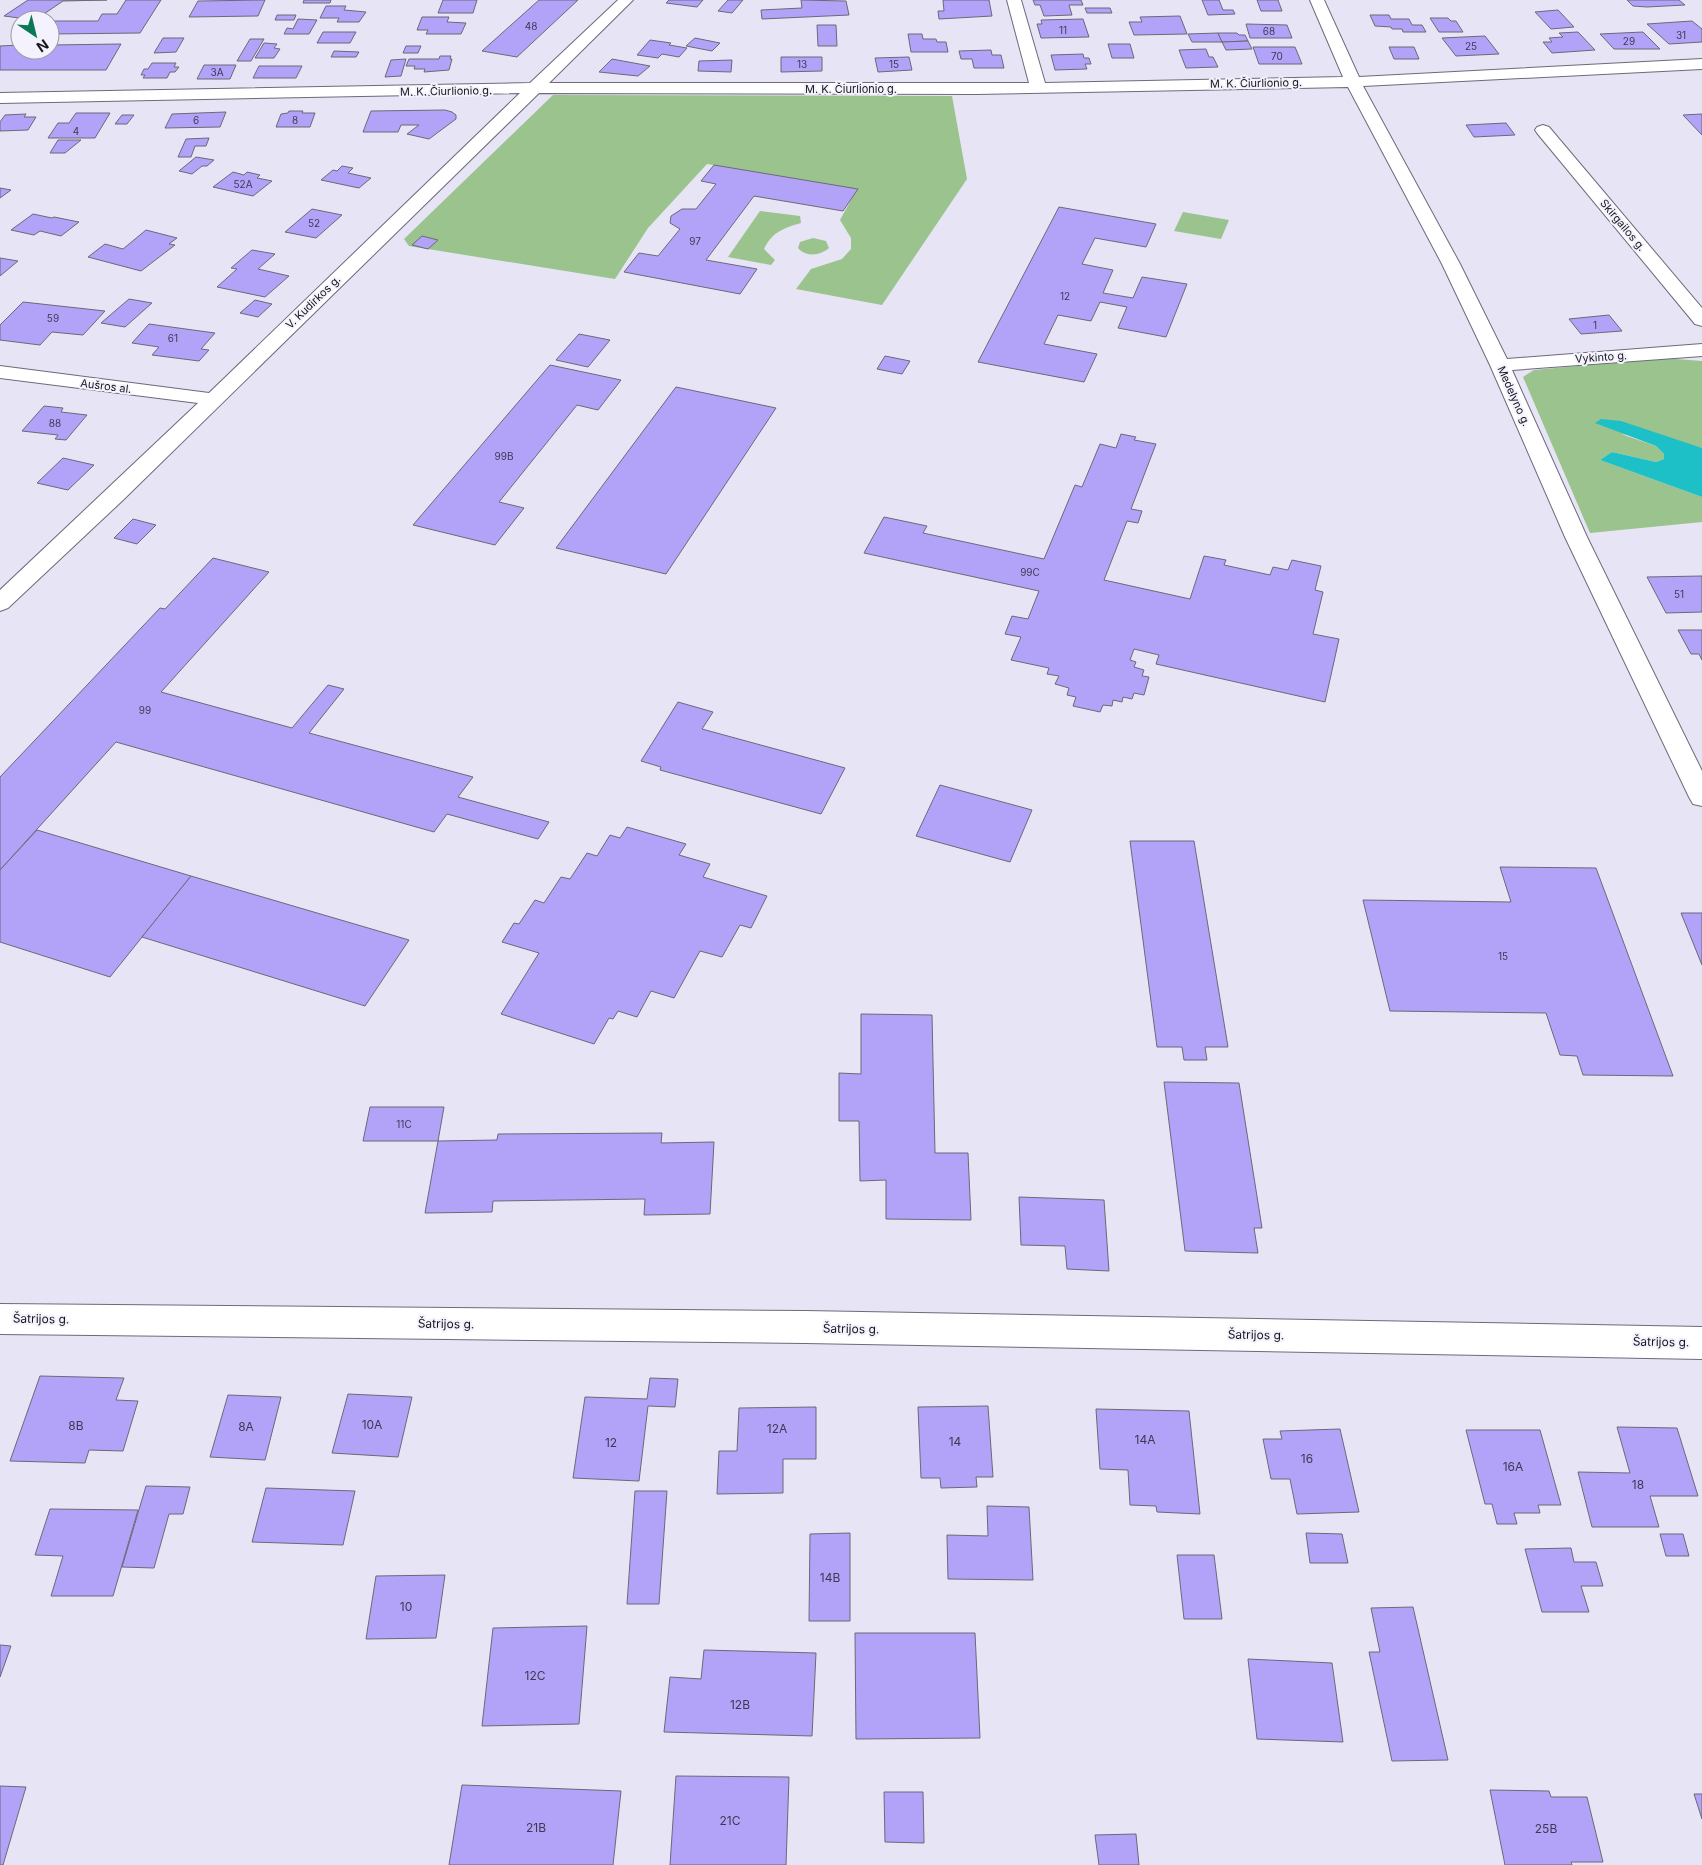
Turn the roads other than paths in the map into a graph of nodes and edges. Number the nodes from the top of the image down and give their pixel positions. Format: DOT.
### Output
graph roads {
  1 [pos="626,0"];
  2 [pos="1014,0"];
  3 [pos="1317,0"];
  4 [pos="1702,64"];
  5 [pos="1353,82"];
  6 [pos="1038,87"];
  7 [pos="534,88"];
  8 [pos="0,98"];
  9 [pos="1543,130"];
  10 [pos="1702,320"];
  11 [pos="1702,350"];
  12 [pos="1500,365"];
  13 [pos="0,372"];
  14 [pos="212,399"];
  15 [pos="0,603"];
  16 [pos="1702,797"];
  17 [pos="0,1319"];
  18 [pos="1702,1343"];
  1 -- 7 [label="street, V. Kudirkos g."];
  2 -- 6 [label="street"];
  3 -- 5 [label="street, Medelyno g."];
  4 -- 5 [label="street, M. K. Čiurlionio g."];
  5 -- 6 [label="street, M. K. Čiurlionio g."];
  5 -- 12 [label="street, Medelyno g."];
  6 -- 7 [label="street, M. K. Čiurlionio g."];
  7 -- 8 [label="street, M. K. Čiurlionio g."];
  7 -- 14 [label="street, V. Kudirkos g."];
  9 -- 10 [label="street, Skirgailos g."];
  11 -- 12 [label="street, Vykinto g."];
  12 -- 16 [label="street, Medelyno g."];
  13 -- 14 [label="street, Aušros al."];
  14 -- 15 [label="street, V. Kudirkos g."];
  17 -- 18 [label="street, Šatrijos g."];
}
